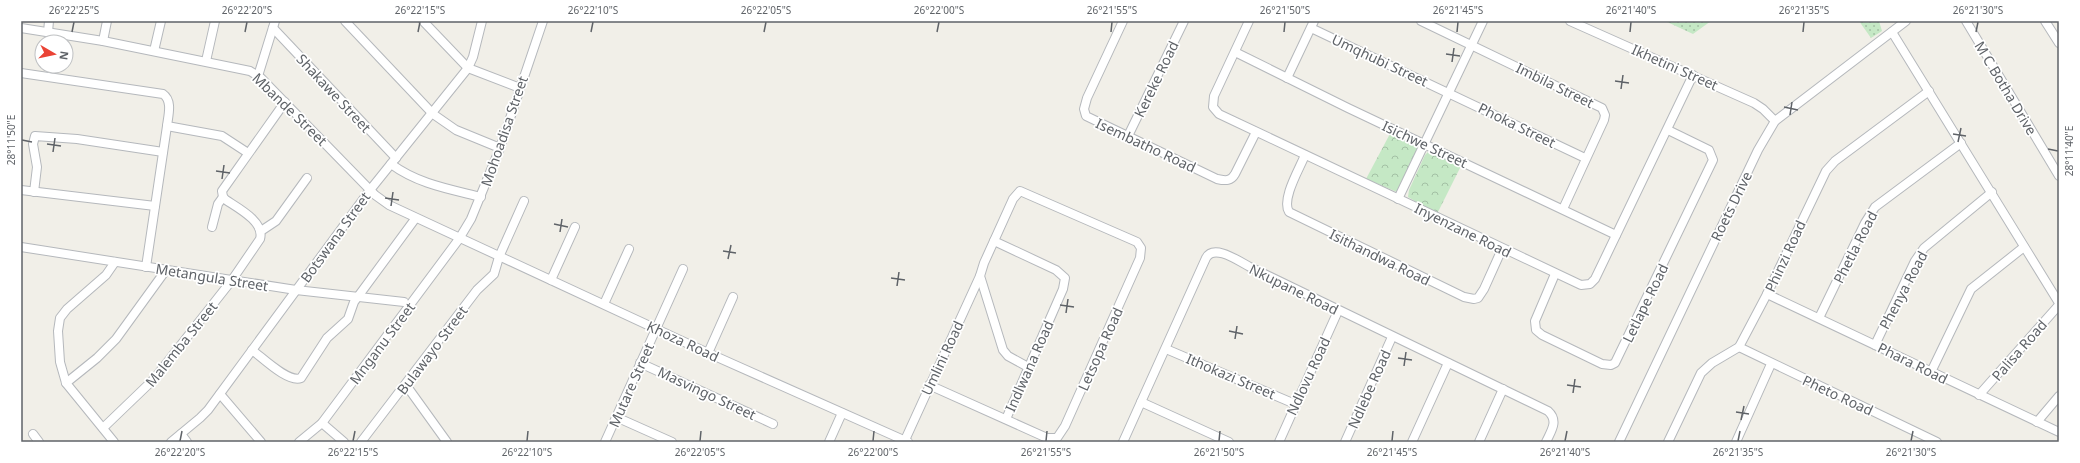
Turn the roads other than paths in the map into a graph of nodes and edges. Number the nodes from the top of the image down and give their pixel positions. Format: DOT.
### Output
graph roads {
  1 [pos="49,21"];
  2 [pos="107,21"];
  3 [pos="161,21"];
  4 [pos="215,21"];
  5 [pos="345,21"];
  6 [pos="423,21"];
  7 [pos="482,21"];
  8 [pos="543,21"];
  9 [pos="1123,21"];
  10 [pos="1184,21"];
  11 [pos="1249,21"];
  12 [pos="1421,21"];
  13 [pos="1483,21"];
  14 [pos="1570,21"];
  15 [pos="1906,21"];
  16 [pos="1966,21"];
  17 [pos="2045,21"];
  18 [pos="1313,24"];
  19 [pos="274,25"];
  20 [pos="21,28"];
  21 [pos="48,32"];
  22 [pos="1892,32"];
  23 [pos="103,41"];
  24 [pos="2059,43"];
  25 [pos="1472,45"];
  26 [pos="154,51"];
  27 [pos="1235,52"];
  28 [pos="206,61"];
  29 [pos="468,68"];
  30 [pos="21,73"];
  31 [pos="1693,75"];
  32 [pos="258,76"];
  33 [pos="1287,78"];
  34 [pos="520,88"];
  35 [pos="1929,91"];
  36 [pos="1448,93"];
  37 [pos="285,102"];
  38 [pos="433,114"];
  39 [pos="1775,121"];
  40 [pos="167,126"];
  41 [pos="1668,130"];
  42 [pos="1256,132"];
  43 [pos="1128,136"];
  44 [pos="1425,143"];
  45 [pos="1961,143"];
  46 [pos="500,148"];
  47 [pos="163,152"];
  48 [pos="248,153"];
  49 [pos="1305,155"];
  50 [pos="1586,158"];
  51 [pos="394,161"];
  52 [pos="2059,176"];
  53 [pos="307,178"];
  54 [pos="21,190"];
  55 [pos="370,190"];
  56 [pos="34,192"];
  57 [pos="1027,192"];
  58 [pos="1992,192"];
  59 [pos="223,197"];
  60 [pos="481,197"];
  61 [pos="1398,199"];
  62 [pos="524,201"];
  63 [pos="155,206"];
  64 [pos="1563,209"];
  65 [pos="415,219"];
  66 [pos="212,227"];
  67 [pos="575,227"];
  68 [pos="261,231"];
  69 [pos="1616,235"];
  70 [pos="459,239"];
  71 [pos="994,241"];
  72 [pos="21,247"];
  73 [pos="2024,247"];
  74 [pos="629,249"];
  75 [pos="1502,249"];
  76 [pos="499,257"];
  77 [pos="115,262"];
  78 [pos="146,267"];
  79 [pos="683,269"];
  80 [pos="166,270"];
  81 [pos="1555,274"];
  82 [pos="980,276"];
  83 [pos="232,280"];
  84 [pos="551,280"];
  85 [pos="296,290"];
  86 [pos="1767,294"];
  87 [pos="733,297"];
  88 [pos="358,298"];
  89 [pos="404,302"];
  90 [pos="604,304"];
  91 [pos="2059,304"];
  92 [pos="1338,311"];
  93 [pos="1819,318"];
  94 [pos="656,329"];
  95 [pos="1392,337"];
  96 [pos="1875,345"];
  97 [pos="1739,347"];
  98 [pos="1166,349"];
  99 [pos="252,350"];
  100 [pos="708,353"];
  101 [pos="640,363"];
  102 [pos="1448,363"];
  103 [pos="1771,364"];
  104 [pos="1028,367"];
  105 [pos="1931,372"];
  106 [pos="66,383"];
  107 [pos="406,385"];
  108 [pos="929,385"];
  109 [pos="1503,389"];
  110 [pos="220,394"];
  111 [pos="1979,395"];
  112 [pos="2059,396"];
  113 [pos="1141,402"];
  114 [pos="1295,404"];
  115 [pos="842,414"];
  116 [pos="616,417"];
  117 [pos="1006,419"];
  118 [pos="2037,422"];
  119 [pos="322,423"];
  120 [pos="773,424"];
  121 [pos="102,428"];
  122 [pos="2059,432"];
  123 [pos="32,434"];
  124 [pos="181,434"];
  125 [pos="888,434"];
  126 [pos="906,441"];
  127 [pos="39,442"];
  128 [pos="114,442"];
  129 [pos="171,442"];
  130 [pos="187,442"];
  131 [pos="261,442"];
  132 [pos="299,442"];
  133 [pos="344,442"];
  134 [pos="362,442"];
  135 [pos="447,442"];
  136 [pos="605,442"];
  137 [pos="672,442"];
  138 [pos="829,442"];
  139 [pos="884,442"];
  140 [pos="1123,442"];
  141 [pos="1229,442"];
  142 [pos="1279,442"];
  143 [pos="1345,442"];
  144 [pos="1412,442"];
  145 [pos="1479,442"];
  146 [pos="1546,442"];
  147 [pos="1619,442"];
  148 [pos="1668,442"];
  149 [pos="1736,442"];
  150 [pos="1937,442"];
  1 -- 21 [label="street"];
  2 -- 23 [label="street"];
  3 -- 26 [label="street"];
  4 -- 28 [label="street"];
  5 -- 38 [label="street"];
  6 -- 29 [label="street"];
  7 -- 29 [label="street, Botswana Street"];
  8 -- 34 [label="street, Mohoadisa Street"];
  9 -- 43 [label="street, Isembatho Road"];
  10 -- 43 [label="street, Kereke Road"];
  11 -- 27 [label="street, Inyenzane Road"];
  12 -- 25 [label="street"];
  13 -- 25 [label="street"];
  14 -- 31 [label="street, Ikhetini Street"];
  15 -- 22 [label="street, Roets Drive"];
  16 -- 52 [label="street, M C Botha Drive"];
  17 -- 24 [label="street"];
  18 -- 33 [label="street"];
  18 -- 36 [label="street, Umqhubi Street"];
  19 -- 32 [label="street"];
  19 -- 51 [label="street, Shakawe Street"];
  20 -- 21 [label="street, Mbande Street"];
  21 -- 23 [label="street, Mbande Street"];
  22 -- 35 [label="street"];
  22 -- 39 [label="street, Roets Drive"];
  23 -- 26 [label="street, Mbande Street"];
  25 -- 36 [label="street"];
  25 -- 50 [label="street, Imbila Street"];
  26 -- 28 [label="street, Mbande Street"];
  27 -- 33 [label="street, Isichwe Street"];
  27 -- 42 [label="street, Inyenzane Road"];
  28 -- 32 [label="street, Mbande Street"];
  29 -- 34 [label="street"];
  29 -- 38 [label="street, Botswana Street"];
  30 -- 40 [label="street"];
  31 -- 39 [label="street, Ikhetini Street"];
  31 -- 41 [label="street, Inyenzane Road"];
  32 -- 37 [label="street, Mbande Street"];
  33 -- 44 [label="street, Isichwe Street"];
  34 -- 46 [label="street, Mohoadisa Street"];
  35 -- 45 [label="street"];
  35 -- 86 [label="street, Phinzi Road"];
  36 -- 44 [label="street"];
  36 -- 50 [label="street, Phoka Street"];
  37 -- 48 [label="street"];
  37 -- 55 [label="street, Mbande Street"];
  38 -- 46 [label="street"];
  38 -- 51 [label="street, Botswana Street"];
  39 -- 147 [label="street, Roets Drive"];
  40 -- 47 [label="street"];
  40 -- 48 [label="street"];
  41 -- 69 [label="street, Inyenzane Road"];
  41 -- 81 [label="street, Letlape Road"];
  42 -- 43 [label="street, Isembatho Road"];
  42 -- 49 [label="street, Inyenzane Road"];
  44 -- 61 [label="street"];
  44 -- 64 [label="street, Isichwe Street"];
  45 -- 58 [label="street"];
  45 -- 93 [label="street, Phetla Road"];
  46 -- 60 [label="street, Mohoadisa Street"];
  47 -- 56 [label="street"];
  47 -- 63 [label="street"];
  48 -- 59 [label="street"];
  49 -- 61 [label="street, Inyenzane Road"];
  49 -- 75 [label="street, Isithandwa Road"];
  50 -- 64 [label="street, Imbila Street"];
  51 -- 55 [label="street, Botswana Street"];
  51 -- 60 [label="street, Shakawe Street"];
  53 -- 68 [label="street"];
  54 -- 56 [label="street"];
  55 -- 65 [label="street, Mbande Street"];
  55 -- 85 [label="street, Botswana Street"];
  56 -- 63 [label="street"];
  57 -- 71 [label="street, Umlini Road"];
  57 -- 117 [label="street, Letsopa Road"];
  58 -- 73 [label="street"];
  58 -- 96 [label="street, Phenya Road"];
  59 -- 66 [label="street"];
  59 -- 68 [label="street"];
  60 -- 70 [label="street, Mohoadisa Street"];
  61 -- 75 [label="street, Inyenzane Road"];
  62 -- 76 [label="street, Bulawayo Street"];
  63 -- 78 [label="street"];
  64 -- 69 [label="street, Isichwe Street"];
  65 -- 70 [label="street, Mbande Street"];
  65 -- 88 [label="street"];
  67 -- 84 [label="street"];
  68 -- 83 [label="street, Malemba Street"];
  69 -- 81 [label="street, Inyenzane Road"];
  70 -- 76 [label="street, Khoza Road"];
  70 -- 119 [label="street, Mnganu Street"];
  71 -- 82 [label="street, Umlini Road"];
  71 -- 104 [label="street, Indlwana Road"];
  72 -- 77 [label="street, Metangula Street"];
  73 -- 91 [label="street"];
  73 -- 105 [label="street"];
  74 -- 90 [label="street"];
  75 -- 81 [label="street, Inyenzane Road"];
  76 -- 84 [label="street, Khoza Road"];
  76 -- 107 [label="street, Bulawayo Street"];
  77 -- 78 [label="street, Metangula Street"];
  77 -- 106 [label="street"];
  78 -- 80 [label="street, Metangula Street"];
  79 -- 94 [label="street, Mutare Street"];
  80 -- 83 [label="street, Metangula Street"];
  80 -- 106 [label="street"];
  82 -- 104 [label="street"];
  82 -- 108 [label="street, Umlini Road"];
  83 -- 85 [label="street, Metangula Street"];
  83 -- 121 [label="street, Malemba Street"];
  84 -- 90 [label="street, Khoza Road"];
  85 -- 88 [label="street, Metangula Street"];
  85 -- 99 [label="street, Botswana Street"];
  86 -- 93 [label="street, Phara Road"];
  86 -- 97 [label="street, Phinzi Road"];
  87 -- 100 [label="street"];
  88 -- 89 [label="street, Metangula Street"];
  88 -- 99 [label="street"];
  90 -- 94 [label="street, Khoza Road"];
  91 -- 111 [label="street, Palisa Road"];
  92 -- 95 [label="street, Nkupane Road"];
  92 -- 98 [label="street, Nkupane Road"];
  92 -- 114 [label="street, Ndlovu Road"];
  93 -- 96 [label="street, Phara Road"];
  94 -- 100 [label="street, Khoza Road"];
  94 -- 101 [label="street, Mutare Street"];
  95 -- 102 [label="street, Nkupane Road"];
  95 -- 143 [label="street, Ndlebe Road"];
  96 -- 105 [label="street, Phara Road"];
  97 -- 103 [label="street, Pheto Road"];
  97 -- 148 [label="street"];
  98 -- 113 [label="street, Nkupane Road"];
  98 -- 114 [label="street, Ithokazi Street"];
  99 -- 110 [label="street, Botswana Street"];
  100 -- 115 [label="street, Khoza Road"];
  101 -- 116 [label="street, Mutare Street"];
  101 -- 120 [label="street, Masvingo Street"];
  102 -- 109 [label="street, Nkupane Road"];
  102 -- 144 [label="street"];
  103 -- 149 [label="street"];
  103 -- 150 [label="street, Pheto Road"];
  104 -- 117 [label="street, Indlwana Road"];
  105 -- 111 [label="street, Phara Road"];
  106 -- 121 [label="street"];
  107 -- 134 [label="street, Bulawayo Street"];
  107 -- 135 [label="street"];
  108 -- 117 [label="street, Letsopa Road"];
  108 -- 126 [label="street, Umlini Road"];
  109 -- 145 [label="street"];
  109 -- 146 [label="street, Nkupane Road"];
  110 -- 124 [label="street, Botswana Street"];
  110 -- 131 [label="street"];
  111 -- 118 [label="street, Phara Road"];
  112 -- 118 [label="street"];
  113 -- 140 [label="street, Nkupane Road"];
  113 -- 141 [label="street"];
  114 -- 142 [label="street, Ndlovu Road"];
  115 -- 125 [label="street, Khoza Road"];
  115 -- 138 [label="street"];
  116 -- 136 [label="street, Mutare Street"];
  116 -- 137 [label="street"];
  118 -- 122 [label="street, Phara Road"];
  119 -- 132 [label="street, Mnganu Street"];
  119 -- 133 [label="street"];
  121 -- 128 [label="street"];
  123 -- 127 [label="street"];
  124 -- 129 [label="street, Botswana Street"];
  124 -- 130 [label="street"];
  125 -- 126 [label="street, Khoza Road"];
  125 -- 139 [label="street"];
}
